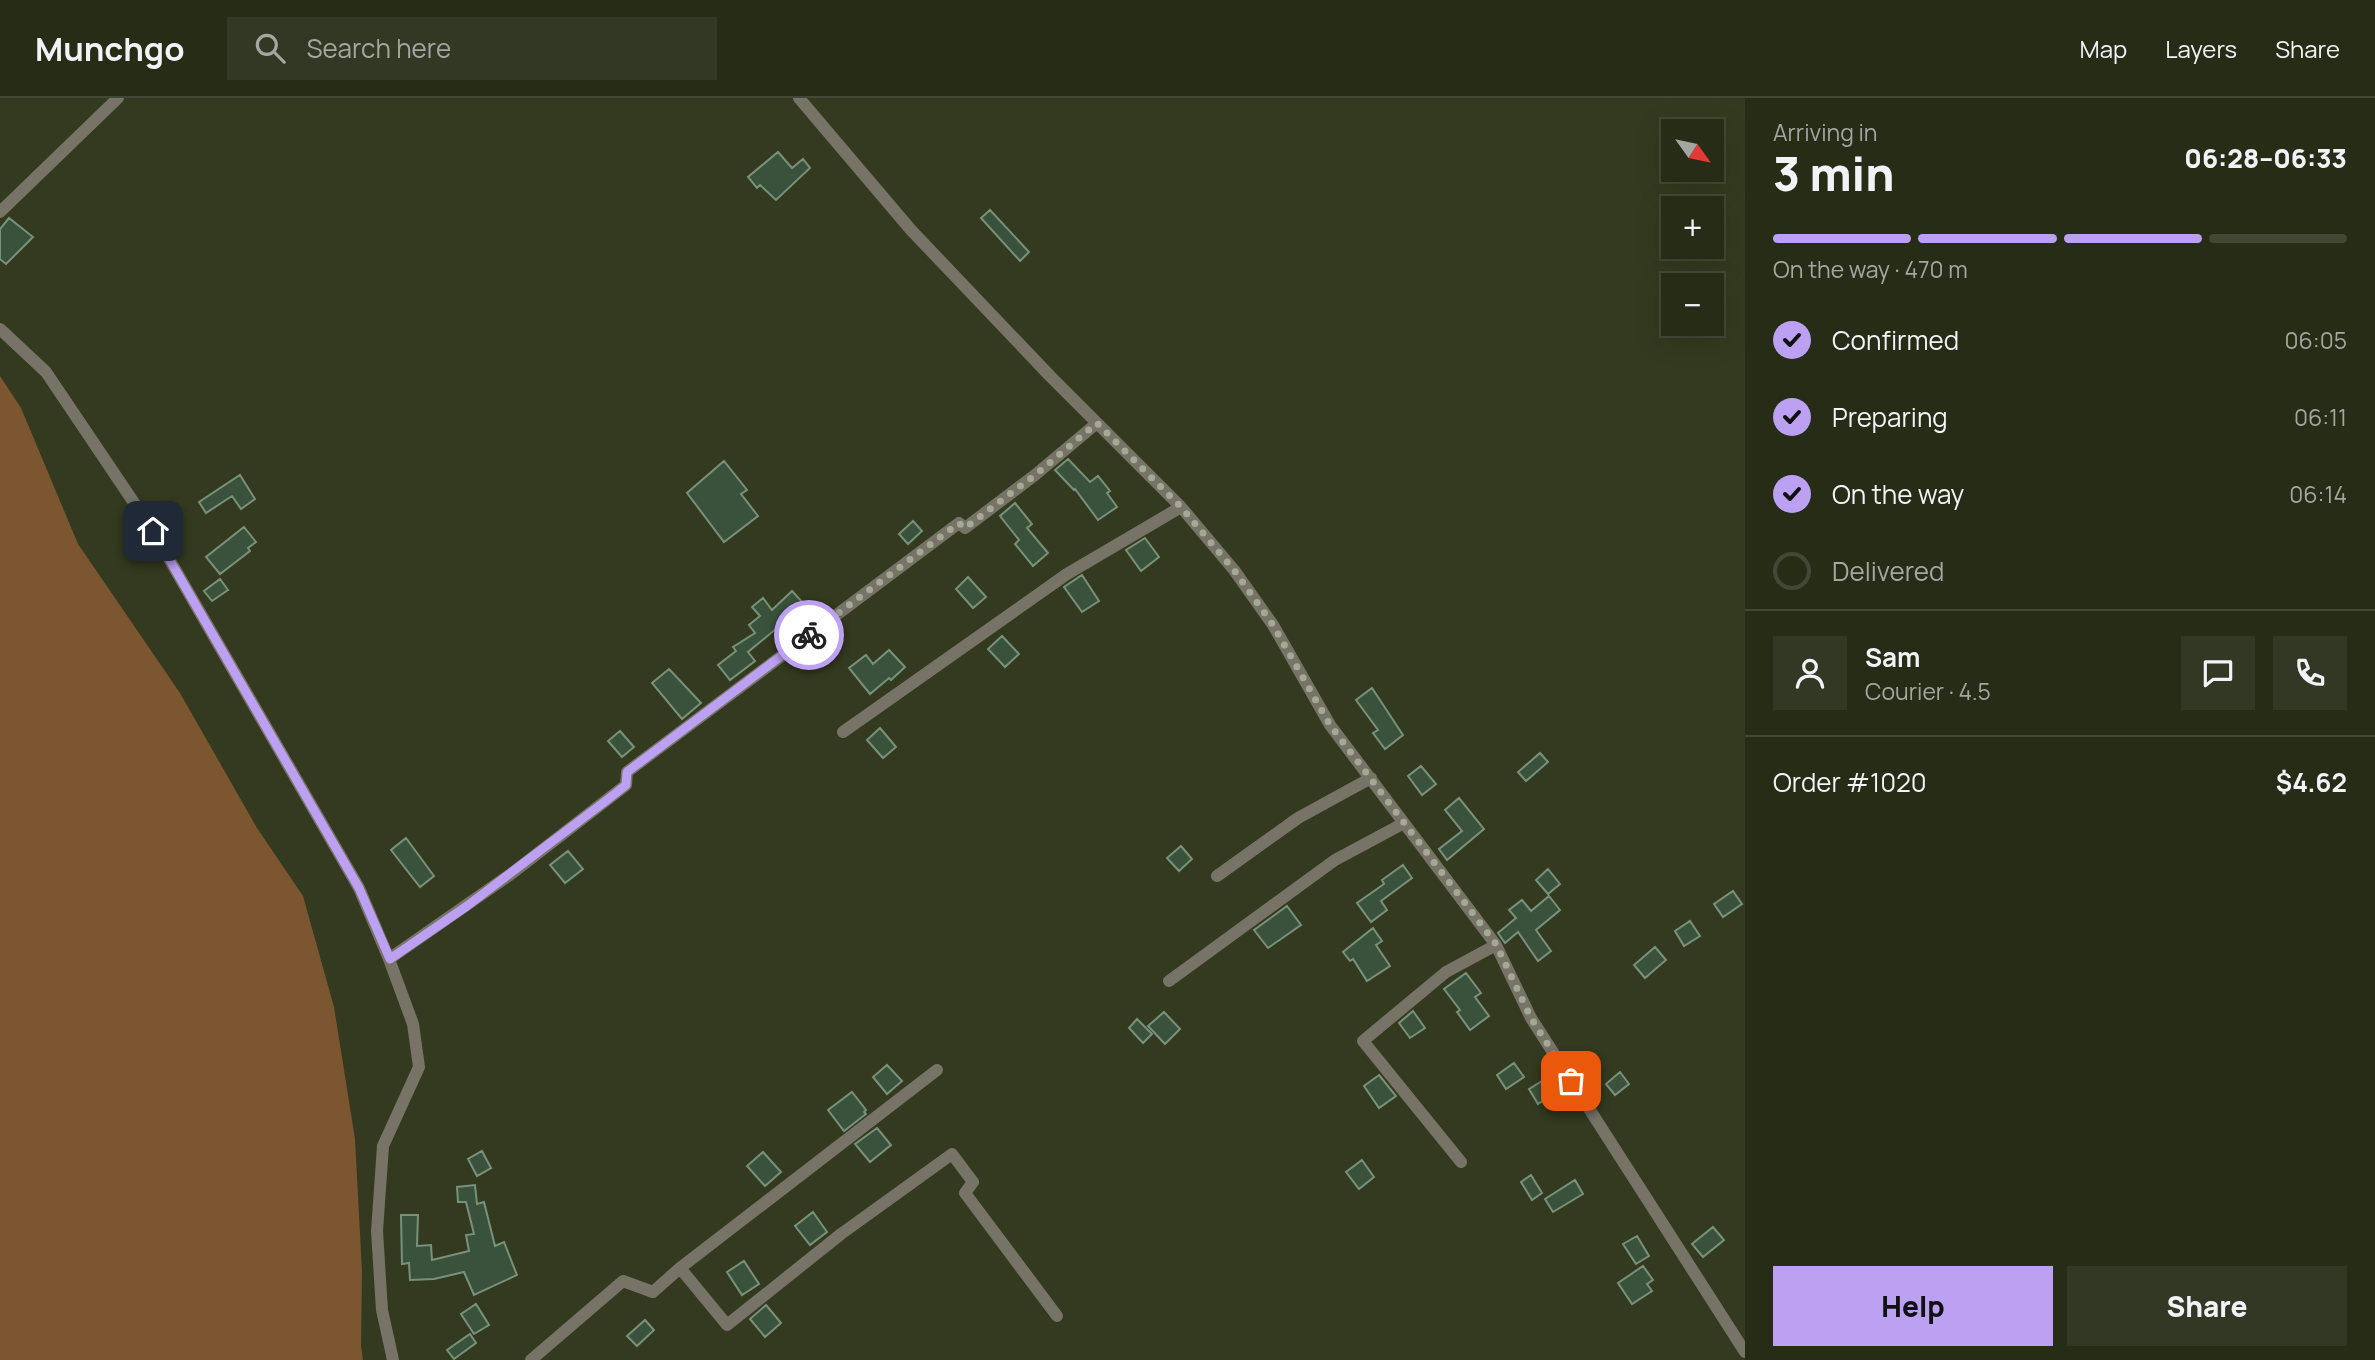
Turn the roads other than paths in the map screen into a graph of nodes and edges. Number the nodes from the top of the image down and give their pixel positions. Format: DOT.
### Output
graph roads {
  1 [pos="118,98"];
  2 [pos="799,98"];
  3 [pos="0,212"];
  4 [pos="0,329"];
  5 [pos="1097,423"];
  6 [pos="1181,507"];
  7 [pos="843,732"];
  8 [pos="1371,778"];
  9 [pos="1404,823"];
  10 [pos="1217,876"];
  11 [pos="1496,944"];
  12 [pos="390,959"];
  13 [pos="1169,981"];
  14 [pos="937,1070"];
  15 [pos="1461,1162"];
  16 [pos="680,1268"];
  17 [pos="1057,1316"];
  18 [pos="1745,1352"];
  19 [pos="393,1360"];
  20 [pos="531,1360"];
  1 -- 3 [label="street"];
  2 -- 5 [label="street"];
  4 -- 12 [label="street"];
  5 -- 6 [label="street"];
  5 -- 12 [label="street"];
  6 -- 7 [label="street"];
  6 -- 8 [label="street"];
  8 -- 9 [label="street"];
  8 -- 10 [label="street"];
  9 -- 11 [label="street"];
  9 -- 13 [label="street"];
  11 -- 15 [label="street"];
  11 -- 18 [label="street"];
  12 -- 19 [label="street"];
  14 -- 16 [label="street"];
  16 -- 17 [label="street"];
  16 -- 20 [label="street"];
}
